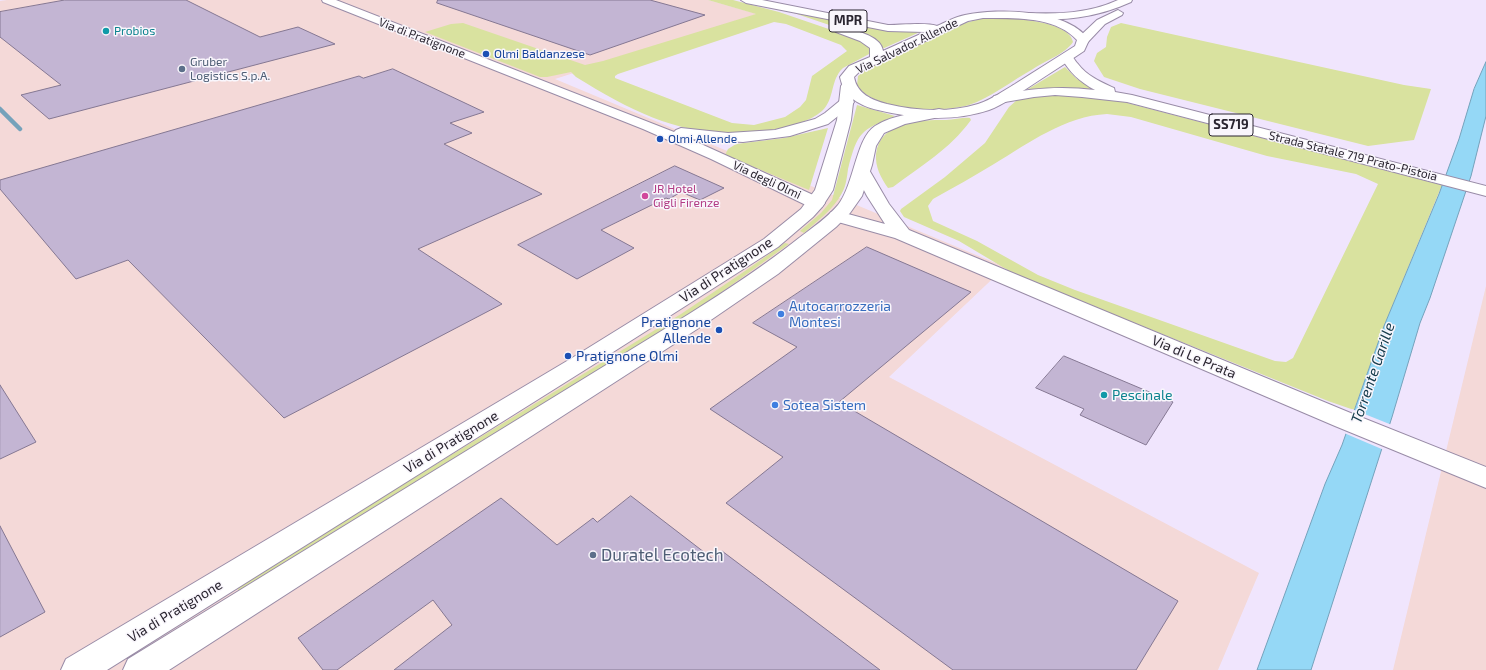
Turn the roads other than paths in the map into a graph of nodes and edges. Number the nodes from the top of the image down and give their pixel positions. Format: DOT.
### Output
graph roads {
  1 [pos="746,0"];
  2 [pos="1132,1"];
  3 [pos="331,2"];
  4 [pos="1026,16"];
  5 [pos="951,24"];
  6 [pos="1083,40"];
  7 [pos="1067,57"];
  8 [pos="876,59"];
  9 [pos="848,86"];
  10 [pos="576,98"];
  11 [pos="1127,98"];
  12 [pos="999,99"];
  13 [pos="847,102"];
  14 [pos="939,113"];
  15 [pos="648,126"];
  16 [pos="752,137"];
  17 [pos="717,156"];
  18 [pos="862,170"];
  19 [pos="1486,191"];
  20 [pos="827,210"];
  21 [pos="902,234"];
  22 [pos="1486,478"];
  23 [pos="78,670"];
  24 [pos="140,670"];
  1 -- 5 [label="main road, MPR"];
  1 -- 8 [label="main road, MPR"];
  2 -- 4 [label="main road, Via Salvador Allende"];
  2 -- 6 [label="main road, Via Salvador Allende"];
  3 -- 10 [label="main road, Via di Pratignone"];
  4 -- 5 [label="main road, Via Salvador Allende"];
  4 -- 6 [label="main road, Via Salvador Allende"];
  5 -- 8 [label="main road, Via Salvador Allende"];
  6 -- 7 [label="main road, Via Salvador Allende"];
  7 -- 11 [label="main road, SS719"];
  7 -- 12 [label="main road, Via Salvador Allende"];
  8 -- 9 [label="main road, Via Salvador Allende"];
  9 -- 13 [label="main road, Via Salvador Allende"];
  9 -- 14 [label="main road, Via Salvador Allende"];
  10 -- 15 [label="main road, Via degli Olmi"];
  11 -- 12 [label="main road, SS719"];
  11 -- 19 [label="main road, Strada Statale 719 Prato-Pistoia / SS719"];
  12 -- 14 [label="main road, Via Salvador Allende"];
  13 -- 16 [label="main road, Via degli Olmi"];
  13 -- 20 [label="main road, Via Salvador Allende"];
  14 -- 18 [label="main road, Via Salvador Allende"];
  15 -- 16 [label="main road, Via degli Olmi"];
  15 -- 17 [label="main road, Via degli Olmi"];
  16 -- 17 [label="main road, Via degli Olmi"];
  17 -- 20 [label="main road, Via degli Olmi"];
  18 -- 20 [label="main road, Via Salvador Allende"];
  18 -- 21 [label="main road, Via di Le Prata"];
  20 -- 21 [label="main road, Via di Le Prata"];
  20 -- 23 [label="main road, Via di Pratignone"];
  20 -- 24 [label="main road, Via di Pratignone"];
  21 -- 22 [label="main road, Via di Le Prata"];
}
